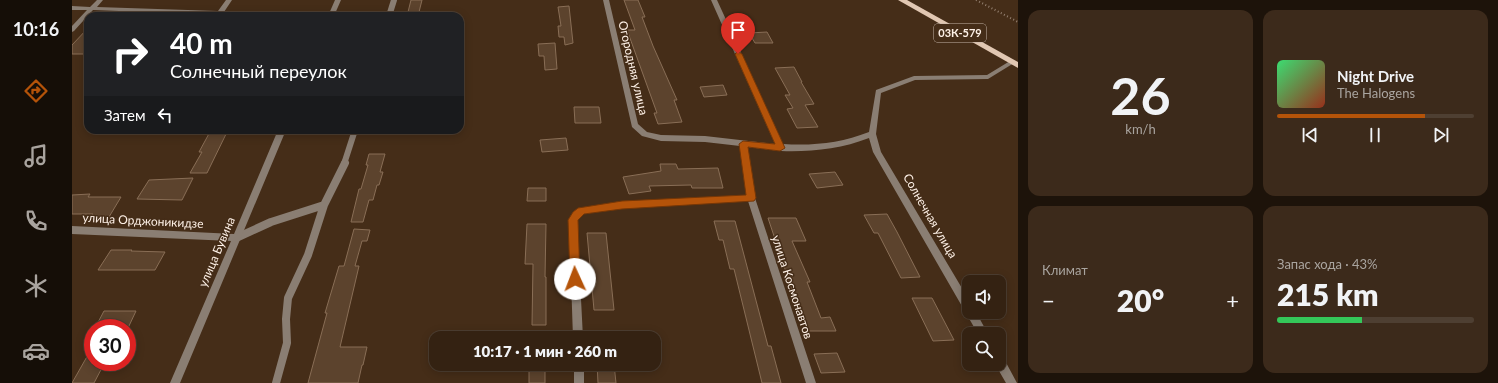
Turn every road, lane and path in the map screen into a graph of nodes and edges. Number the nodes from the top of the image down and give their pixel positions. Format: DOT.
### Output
graph roads {
  1 [pos="100,0"];
  2 [pos="229,0"];
  3 [pos="338,0"];
  4 [pos="394,0"];
  5 [pos="606,0"];
  6 [pos="714,0"];
  7 [pos="902,0"];
  8 [pos="976,0"];
  9 [pos="72,8"];
  10 [pos="92,9"];
  11 [pos="89,12"];
  12 [pos="188,12"];
  13 [pos="221,12"];
  14 [pos="333,12"];
  15 [pos="390,12"];
  16 [pos="84,17"];
  17 [pos="1018,22"];
  18 [pos="72,30"];
  19 [pos="1015,64"];
  20 [pos="280,134"];
  21 [pos="354,134"];
  22 [pos="872,134"];
  23 [pos="743,144"];
  24 [pos="780,148"];
  25 [pos="751,198"];
  26 [pos="324,206"];
  27 [pos="72,230"];
  28 [pos="236,238"];
  29 [pos="962,297"];
  30 [pos="578,331"];
  31 [pos="578,371"];
  32 [pos="1005,371"];
  33 [pos="175,383"];
  34 [pos="276,383"];
  35 [pos="579,383"];
  36 [pos="811,383"];
  37 [pos="1012,383"];
  1 -- 10 [label="street"];
  2 -- 13 [label="street"];
  3 -- 14 [label="street"];
  4 -- 15 [label="lane"];
  5 -- 23 [label="street, Огородняя улица"];
  6 -- 24 [label="street"];
  7 -- 19 [label="main road, 03К-579"];
  8 -- 17 [label="path"];
  9 -- 10 [label="street"];
  10 -- 11 [label="street"];
  10 -- 12 [label="street"];
  16 -- 18 [label="street"];
  19 -- 22 [label="street"];
  20 -- 28 [label="street, улица Бувина"];
  21 -- 26 [label="lane"];
  22 -- 24 [label="street, Огородняя улица"];
  22 -- 29 [label="street, Солнечная улица"];
  23 -- 24 [label="street, Огородняя улица"];
  23 -- 25 [label="street, улица Космонавтов"];
  25 -- 30 [label="street"];
  25 -- 36 [label="street, улица Космонавтов"];
  26 -- 28 [label="lane"];
  26 -- 34 [label="lane"];
  27 -- 28 [label="street, улица Орджоникидзе"];
  28 -- 33 [label="street, улица Бувина"];
  31 -- 35 [label="street"];
  32 -- 37 [label="street"];
}
